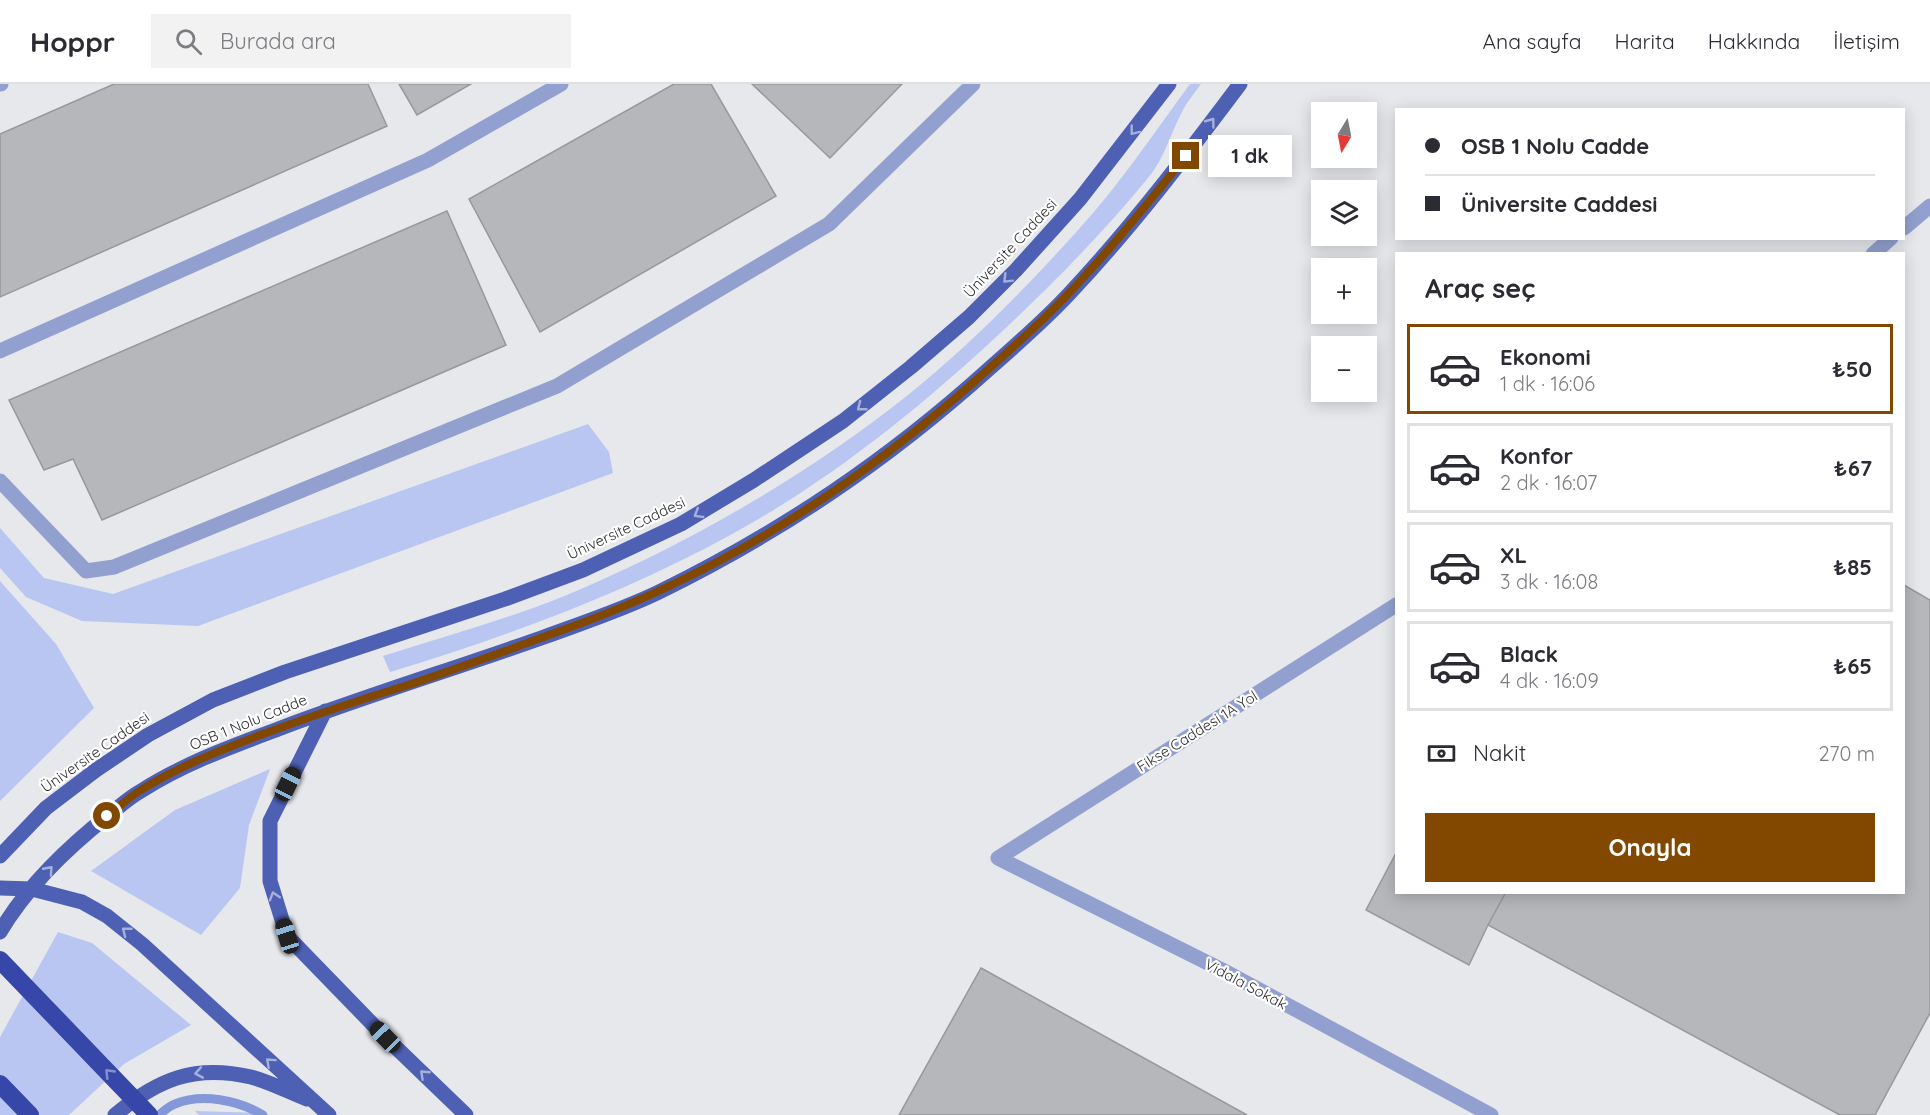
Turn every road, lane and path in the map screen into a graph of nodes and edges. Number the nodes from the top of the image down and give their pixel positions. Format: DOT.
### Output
graph roads {
  1 [pos="561,84"];
  2 [pos="973,84"];
  3 [pos="1169,84"];
  4 [pos="1240,84"];
  5 [pos="1930,206"];
  6 [pos="1905,227"];
  7 [pos="1889,240"];
  8 [pos="1875,252"];
  9 [pos="0,351"];
  10 [pos="0,481"];
  11 [pos="1395,606"];
  12 [pos="325,711"];
  13 [pos="0,856"];
  14 [pos="998,858"];
  15 [pos="0,888"];
  16 [pos="32,889"];
  17 [pos="0,932"];
  18 [pos="0,960"];
  19 [pos="0,1084"];
  20 [pos="315,1102"];
  21 [pos="30,1115"];
  22 [pos="115,1115"];
  23 [pos="149,1115"];
  24 [pos="329,1115"];
  25 [pos="466,1115"];
  26 [pos="1491,1115"];
  1 -- 9 [label="street"];
  2 -- 10 [label="street"];
  3 -- 13 [label="main road, Üniversite Caddesi, one-way"];
  12 -- 4 [label="main road, one-way"];
  5 -- 6 [label="street"];
  7 -- 8 [label="street"];
  11 -- 14 [label="street, Fikse Caddesi 1A Yol"];
  16 -- 12 [label="main road, OSB 1 Nolu Cadde, one-way"];
  25 -- 12 [label="main road, one-way"];
  14 -- 26 [label="street, Vidala Sokak"];
  15 -- 16 [label="main road"];
  16 -- 17 [label="main road, OSB 1 Nolu Cadde"];
  20 -- 16 [label="main road, one-way"];
  23 -- 18 [label="highway, one-way"];
  19 -- 21 [label="highway"];
  20 -- 22 [label="main road, one-way"];
  20 -- 24 [label="main road"];
}
